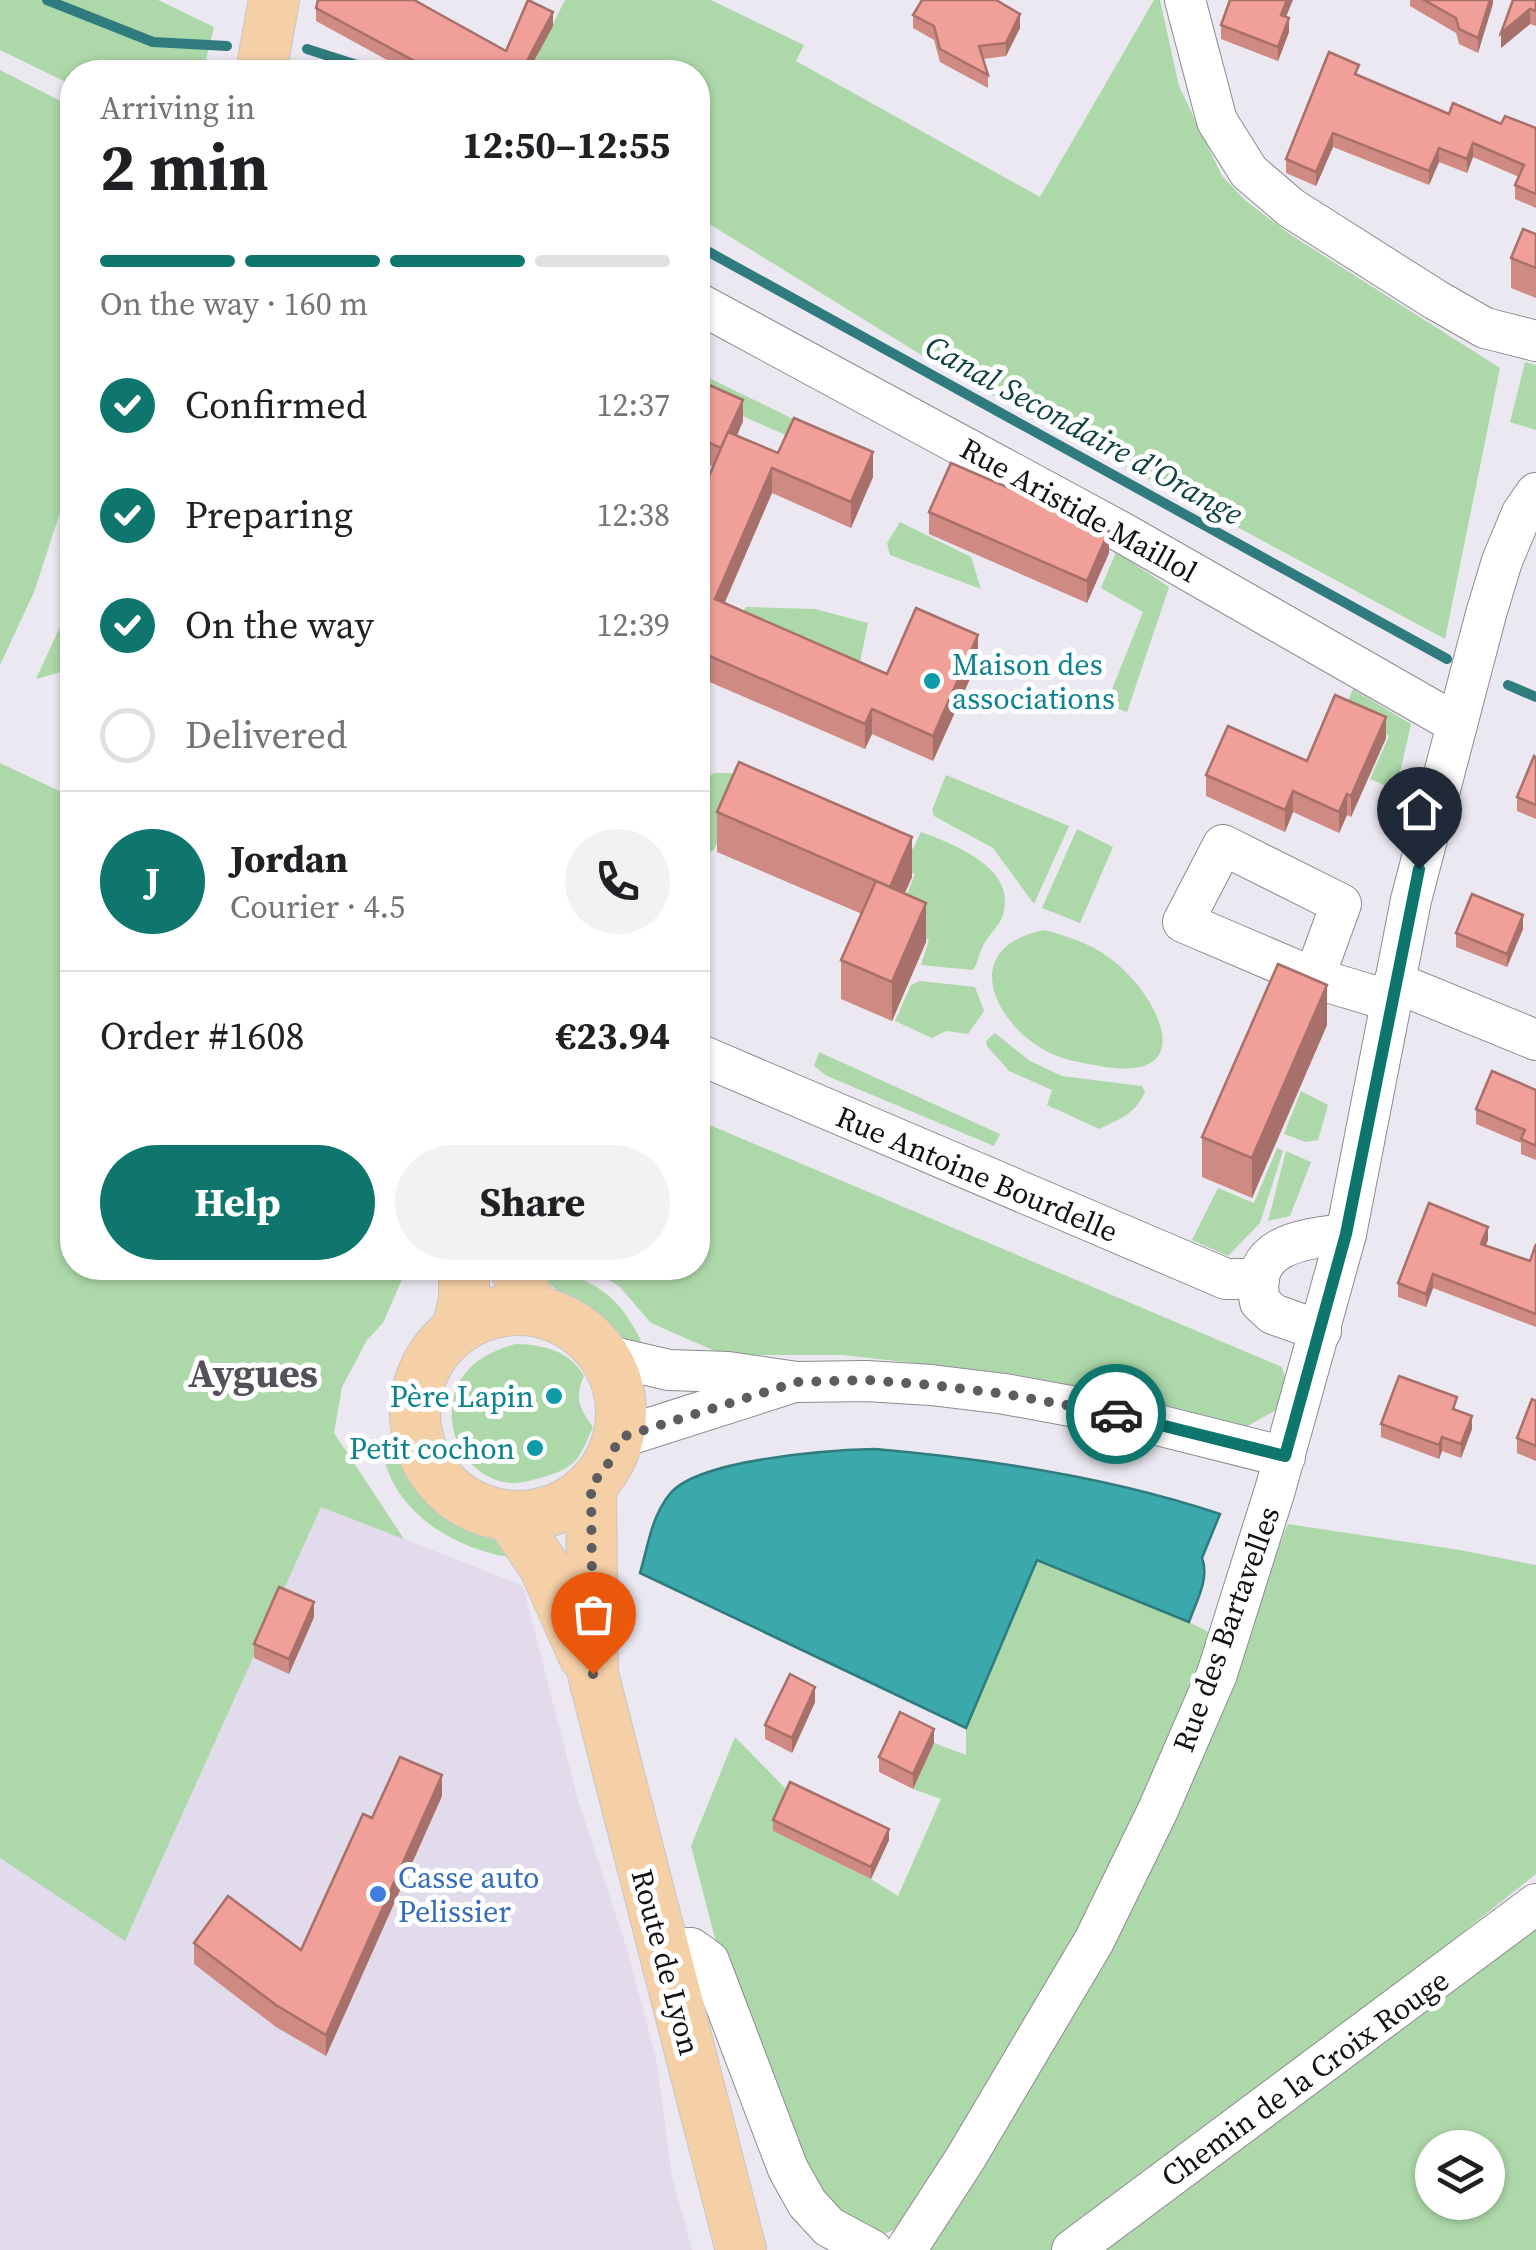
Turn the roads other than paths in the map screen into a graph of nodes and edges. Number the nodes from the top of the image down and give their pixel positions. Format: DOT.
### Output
graph roads {
  1 [pos="274,0"];
  2 [pos="1185,0"];
  3 [pos="263,60"];
  4 [pos="710,310"];
  5 [pos="1536,341"];
  6 [pos="1536,493"];
  7 [pos="1457,724"];
  8 [pos="1314,978"];
  9 [pos="1392,991"];
  10 [pos="1536,1040"];
  11 [pos="710,1059"];
  12 [pos="1346,1234"];
  13 [pos="1258,1279"];
  14 [pos="464,1280"];
  15 [pos="524,1289"];
  16 [pos="457,1330"];
  17 [pos="1322,1331"];
  18 [pos="604,1355"];
  19 [pos="797,1382"];
  20 [pos="619,1438"];
  21 [pos="1285,1456"];
  22 [pos="591,1486"];
  23 [pos="510,1516"];
  24 [pos="593,1674"];
  25 [pos="1536,1904"];
  26 [pos="662,1949"];
  27 [pos="741,2250"];
  28 [pos="872,2250"];
  29 [pos="906,2250"];
  30 [pos="1072,2250"];
  1 -- 3 [label="main road"];
  2 -- 5 [label="street"];
  4 -- 7 [label="street, Rue Aristide Maillol"];
  6 -- 7 [label="street, Rue des Bartavelles"];
  7 -- 9 [label="street, Rue des Bartavelles"];
  8 -- 9 [label="street"];
  9 -- 10 [label="street"];
  9 -- 12 [label="street, Rue des Bartavelles"];
  11 -- 13 [label="street, Rue Antoine Bourdelle"];
  12 -- 13 [label="street"];
  12 -- 17 [label="street, Rue des Bartavelles"];
  13 -- 17 [label="street"];
  14 -- 16 [label="main road"];
  15 -- 16 [label="main road"];
  15 -- 18 [label="main road"];
  16 -- 23 [label="main road"];
  17 -- 21 [label="street, Rue des Bartavelles"];
  18 -- 19 [label="street"];
  18 -- 20 [label="main road"];
  19 -- 20 [label="street"];
  19 -- 21 [label="street"];
  20 -- 22 [label="main road"];
  21 -- 29 [label="street, Rue des Bartavelles"];
  22 -- 23 [label="main road"];
  22 -- 24 [label="main road, Route de Lyon"];
  23 -- 24 [label="main road, Route de Lyon"];
  24 -- 26 [label="main road, Route de Lyon"];
  25 -- 30 [label="street, Chemin de la Croix Rouge"];
  26 -- 27 [label="main road, Route de Lyon"];
  26 -- 28 [label="street"];
}
